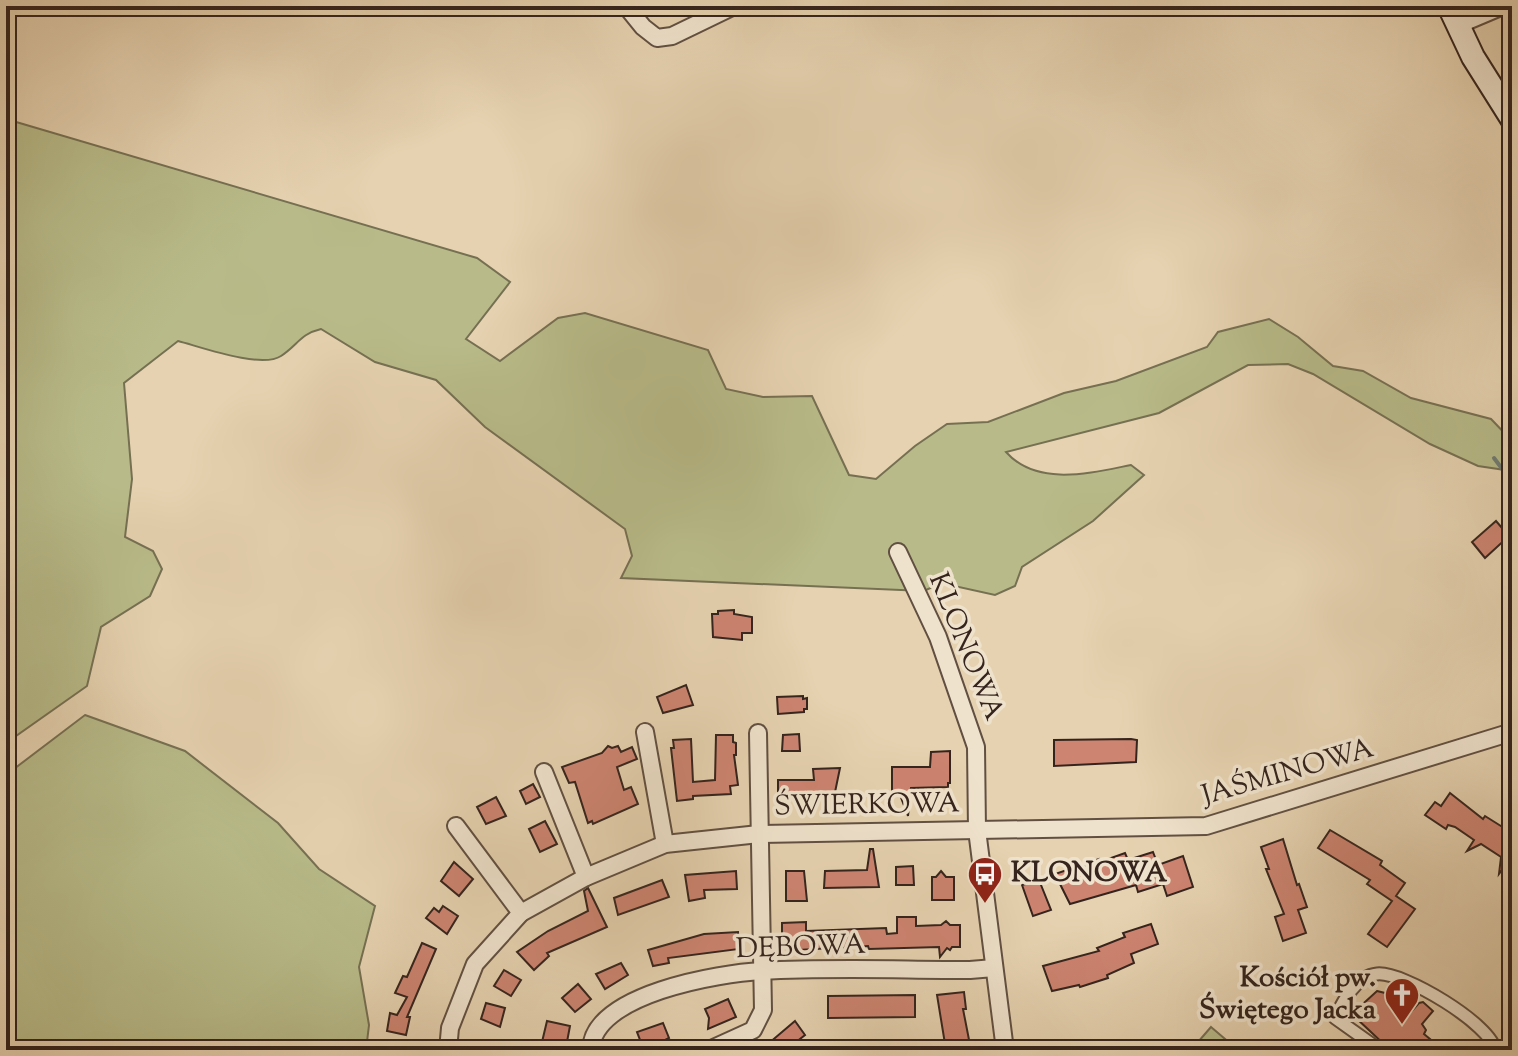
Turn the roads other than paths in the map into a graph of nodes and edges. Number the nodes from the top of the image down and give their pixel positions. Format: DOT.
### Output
graph roads {
  1 [pos="626,6"];
  2 [pos="734,6"];
  3 [pos="1503,6"];
  4 [pos="1453,16"];
  5 [pos="1512,119"];
  6 [pos="898,552"];
  7 [pos="645,732"];
  8 [pos="1512,732"];
  9 [pos="758,733"];
  10 [pos="544,772"];
  11 [pos="456,826"];
  12 [pos="977,830"];
  13 [pos="759,834"];
  14 [pos="665,844"];
  15 [pos="586,877"];
  16 [pos="521,913"];
  17 [pos="994,968"];
  18 [pos="761,971"];
  19 [pos="448,1050"];
  20 [pos="591,1050"];
  21 [pos="709,1050"];
  22 [pos="1005,1050"];
  23 [pos="1380,1050"];
  24 [pos="1495,1050"];
  1 -- 2 [label="street"];
  3 -- 4 [label="street"];
  4 -- 5 [label="main road"];
  6 -- 12 [label="street, KLONOWA"];
  7 -- 14 [label="street"];
  8 -- 12 [label="street, JAŚMINOWA"];
  9 -- 13 [label="street, ŚWIERKOWA"];
  10 -- 15 [label="street"];
  11 -- 16 [label="street"];
  12 -- 13 [label="street, ŚWIERKOWA"];
  12 -- 17 [label="street, KLONOWA"];
  13 -- 14 [label="street, ŚWIERKOWA"];
  13 -- 18 [label="street, ŚWIERKOWA"];
  14 -- 15 [label="street, ŚWIERKOWA"];
  15 -- 16 [label="street, ŚWIERKOWA"];
  16 -- 19 [label="street, ŚWIERKOWA"];
  17 -- 18 [label="street, DĘBOWA"];
  17 -- 22 [label="street, KLONOWA"];
  18 -- 20 [label="street, DĘBOWA"];
  18 -- 21 [label="street, ŚWIERKOWA"];
  23 -- 24 [label="street"];
}
